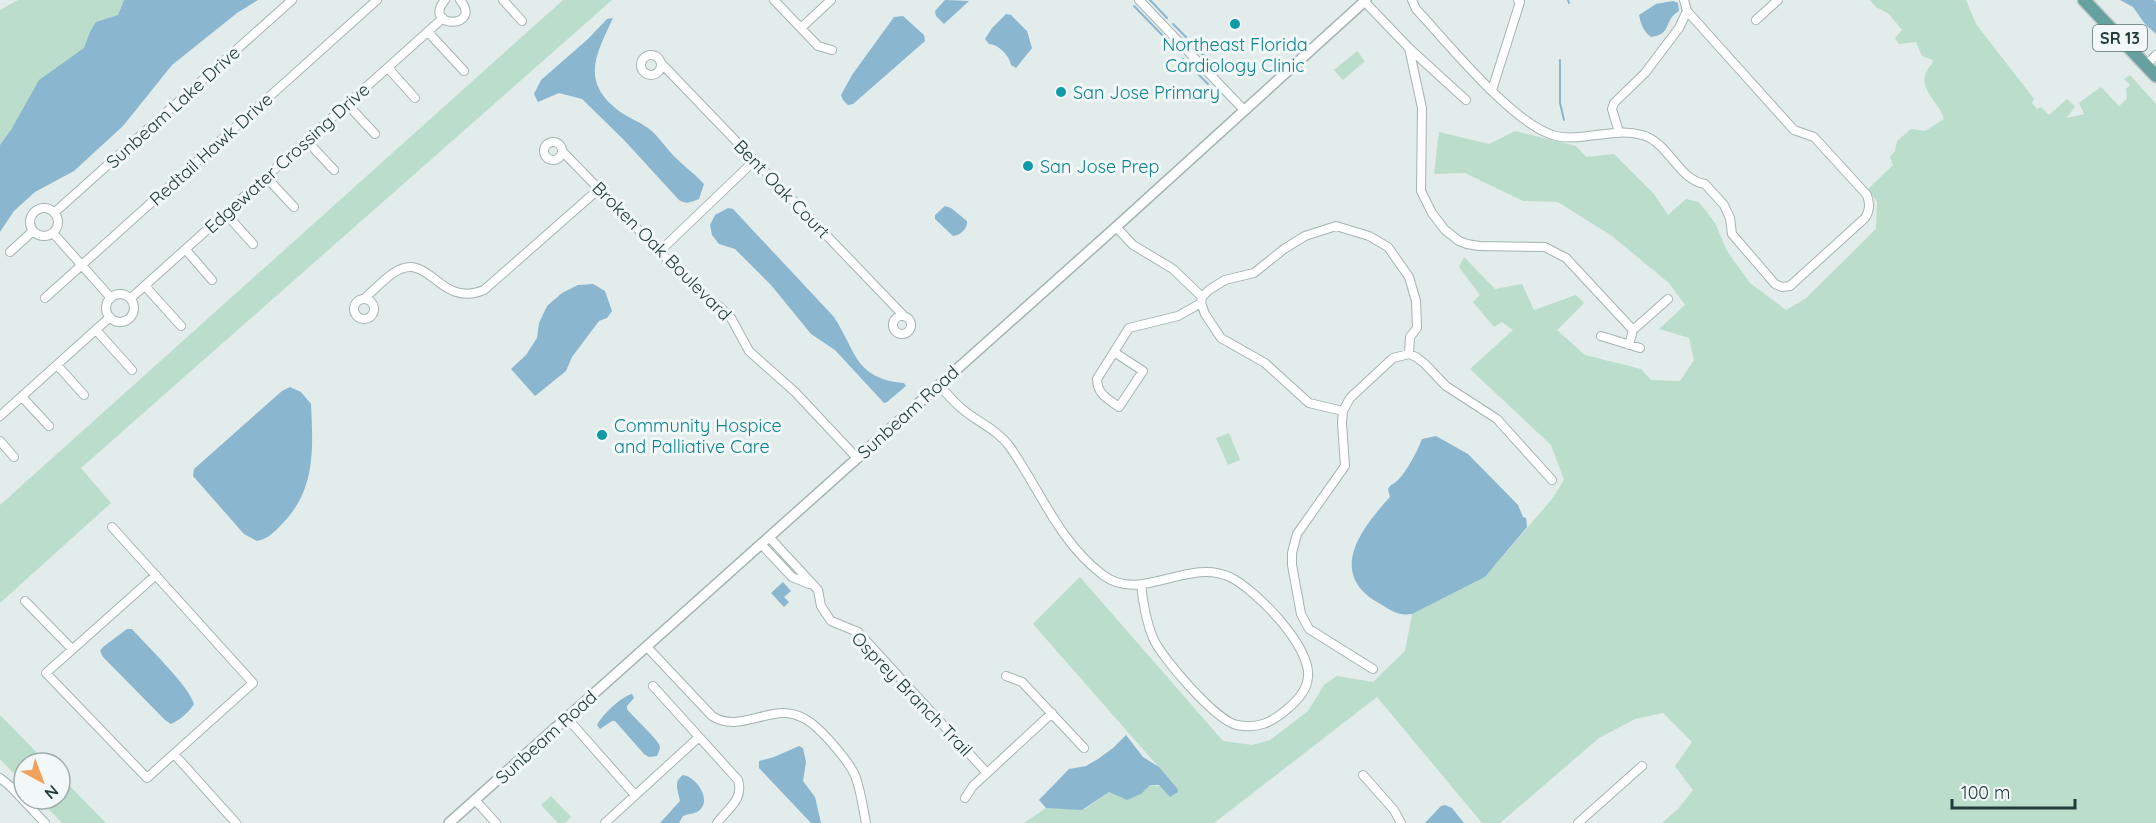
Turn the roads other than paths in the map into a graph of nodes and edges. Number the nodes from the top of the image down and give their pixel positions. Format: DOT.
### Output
graph roads {
  1 [pos="292,0"];
  2 [pos="377,0"];
  3 [pos="444,0"];
  4 [pos="503,0"];
  5 [pos="774,0"];
  6 [pos="831,0"];
  7 [pos="1139,0"];
  8 [pos="1412,0"];
  9 [pos="1518,0"];
  10 [pos="1684,0"];
  11 [pos="1778,0"];
  12 [pos="2084,0"];
  13 [pos="462,1"];
  14 [pos="1364,1"];
  15 [pos="1687,11"];
  16 [pos="443,18"];
  17 [pos="1756,20"];
  18 [pos="522,21"];
  19 [pos="801,28"];
  20 [pos="429,32"];
  21 [pos="1409,48"];
  22 [pos="832,50"];
  23 [pos="2156,55"];
  24 [pos="661,63"];
  25 [pos="2146,66"];
  26 [pos="388,68"];
  27 [pos="464,71"];
  28 [pos="2156,76"];
  29 [pos="1492,90"];
  30 [pos="415,98"];
  31 [pos="1466,100"];
  32 [pos="348,104"];
  33 [pos="1244,110"];
  34 [pos="1618,132"];
  35 [pos="375,134"];
  36 [pos="307,141"];
  37 [pos="562,151"];
  38 [pos="754,161"];
  39 [pos="334,170"];
  40 [pos="266,177"];
  41 [pos="600,188"];
  42 [pos="294,207"];
  43 [pos="54,213"];
  44 [pos="226,214"];
  45 [pos="1119,230"];
  46 [pos="33,231"];
  47 [pos="53,233"];
  48 [pos="253,244"];
  49 [pos="186,250"];
  50 [pos="660,251"];
  51 [pos="10,252"];
  52 [pos="82,265"];
  53 [pos="212,280"];
  54 [pos="145,286"];
  55 [pos="45,298"];
  56 [pos="111,298"];
  57 [pos="131,298"];
  58 [pos="364,299"];
  59 [pos="1668,299"];
  60 [pos="1201,300"];
  61 [pos="903,315"];
  62 [pos="110,317"];
  63 [pos="180,326"];
  64 [pos="96,330"];
  65 [pos="1633,330"];
  66 [pos="1601,336"];
  67 [pos="1629,345"];
  68 [pos="1640,348"];
  69 [pos="1114,352"];
  70 [pos="1409,354"];
  71 [pos="57,365"];
  72 [pos="132,370"];
  73 [pos="939,385"];
  74 [pos="84,395"];
  75 [pos="22,396"];
  76 [pos="1343,411"];
  77 [pos="0,416"];
  78 [pos="49,426"];
  79 [pos="0,441"];
  80 [pos="14,457"];
  81 [pos="857,458"];
  82 [pos="1551,480"];
  83 [pos="112,527"];
  84 [pos="765,540"];
  85 [pos="156,574"];
  86 [pos="1141,585"];
  87 [pos="25,601"];
  88 [pos="1309,629"];
  89 [pos="1294,638"];
  90 [pos="647,647"];
  91 [pos="72,650"];
  92 [pos="1373,669"];
  93 [pos="1006,676"];
  94 [pos="653,686"];
  95 [pos="1052,713"];
  96 [pos="567,718"];
  97 [pos="699,737"];
  98 [pos="1084,748"];
  99 [pos="174,754"];
  100 [pos="1642,766"];
  101 [pos="987,773"];
  102 [pos="1363,776"];
  103 [pos="0,778"];
  104 [pos="635,795"];
  105 [pos="965,798"];
  106 [pos="475,800"];
  107 [pos="45,823"];
  108 [pos="236,823"];
  109 [pos="449,823"];
  110 [pos="496,823"];
  111 [pos="606,823"];
  112 [pos="717,823"];
  113 [pos="866,823"];
  114 [pos="1401,823"];
  115 [pos="1578,823"];
  1 -- 43 [label="street, Sunbeam Lake Drive"];
  2 -- 52 [label="street, Redtail Hawk Drive"];
  3 -- 16 [label="street"];
  4 -- 18 [label="street"];
  5 -- 19 [label="street"];
  6 -- 19 [label="street"];
  7 -- 33 [label="street"];
  8 -- 29 [label="street"];
  9 -- 29 [label="street"];
  10 -- 15 [label="street"];
  11 -- 17 [label="street"];
  12 -- 25 [label="main road, SR 13"];
  13 -- 16 [label="street"];
  14 -- 21 [label="street"];
  14 -- 33 [label="street, Sunbeam Road"];
  15 -- 34 [label="street"];
  15 -- 34 [label="street"];
  16 -- 20 [label="street, Edgewater Crossing Drive"];
  19 -- 22 [label="street"];
  20 -- 26 [label="street, Edgewater Crossing Drive"];
  20 -- 27 [label="street"];
  21 -- 31 [label="street"];
  21 -- 65 [label="street"];
  23 -- 25 [label="street"];
  24 -- 38 [label="street, Bent Oak Court"];
  25 -- 28 [label="main road, SR 13"];
  26 -- 30 [label="street"];
  26 -- 32 [label="street, Edgewater Crossing Drive"];
  29 -- 34 [label="street"];
  32 -- 35 [label="street"];
  32 -- 36 [label="street, Edgewater Crossing Drive"];
  33 -- 45 [label="street, Sunbeam Road"];
  36 -- 39 [label="street"];
  36 -- 40 [label="street, Edgewater Crossing Drive"];
  37 -- 41 [label="street, Broken Oak Boulevard"];
  38 -- 50 [label="street"];
  38 -- 61 [label="street, Bent Oak Court"];
  40 -- 42 [label="street"];
  40 -- 44 [label="street, Edgewater Crossing Drive"];
  41 -- 50 [label="street, Broken Oak Boulevard"];
  41 -- 58 [label="street"];
  43 -- 46 [label="street"];
  43 -- 47 [label="street"];
  44 -- 48 [label="street"];
  44 -- 49 [label="street, Edgewater Crossing Drive"];
  45 -- 60 [label="street"];
  45 -- 73 [label="street, Sunbeam Road"];
  46 -- 47 [label="street"];
  46 -- 51 [label="street"];
  47 -- 52 [label="street"];
  49 -- 53 [label="street"];
  49 -- 54 [label="street, Edgewater Crossing Drive"];
  50 -- 81 [label="street, Broken Oak Boulevard"];
  52 -- 55 [label="street, Redtail Hawk Drive"];
  52 -- 56 [label="street"];
  54 -- 57 [label="street, Edgewater Crossing Drive"];
  54 -- 63 [label="street"];
  56 -- 57 [label="street"];
  56 -- 62 [label="street"];
  57 -- 62 [label="street"];
  59 -- 65 [label="street"];
  60 -- 69 [label="street"];
  60 -- 70 [label="street"];
  60 -- 76 [label="street"];
  62 -- 64 [label="street"];
  64 -- 71 [label="street"];
  64 -- 72 [label="street"];
  65 -- 67 [label="street"];
  66 -- 67 [label="street"];
  67 -- 68 [label="street"];
  69 -- 69 [label="street"];
  70 -- 76 [label="street"];
  70 -- 82 [label="street"];
  71 -- 74 [label="street"];
  71 -- 75 [label="street"];
  73 -- 81 [label="street, Sunbeam Road"];
  73 -- 86 [label="street"];
  75 -- 77 [label="street"];
  75 -- 78 [label="street"];
  76 -- 88 [label="street"];
  79 -- 80 [label="street"];
  81 -- 84 [label="street, Sunbeam Road"];
  83 -- 85 [label="street"];
  84 -- 90 [label="street, Sunbeam Road"];
  84 -- 101 [label="street, Osprey Branch Trail"];
  85 -- 91 [label="street"];
  85 -- 99 [label="street"];
  86 -- 89 [label="street"];
  86 -- 89 [label="street"];
  87 -- 91 [label="street"];
  88 -- 89 [label="street"];
  88 -- 92 [label="street"];
  90 -- 96 [label="street, Sunbeam Road"];
  90 -- 113 [label="street"];
  91 -- 99 [label="street"];
  93 -- 95 [label="street"];
  94 -- 97 [label="street"];
  95 -- 98 [label="street"];
  95 -- 101 [label="street"];
  96 -- 104 [label="street"];
  96 -- 106 [label="street, Sunbeam Road"];
  97 -- 104 [label="street"];
  97 -- 112 [label="street"];
  99 -- 108 [label="street"];
  100 -- 115 [label="street"];
  101 -- 105 [label="street"];
  102 -- 114 [label="street"];
  103 -- 107 [label="street"];
  104 -- 111 [label="street"];
  106 -- 109 [label="street, Sunbeam Road"];
  106 -- 110 [label="street"];
}
